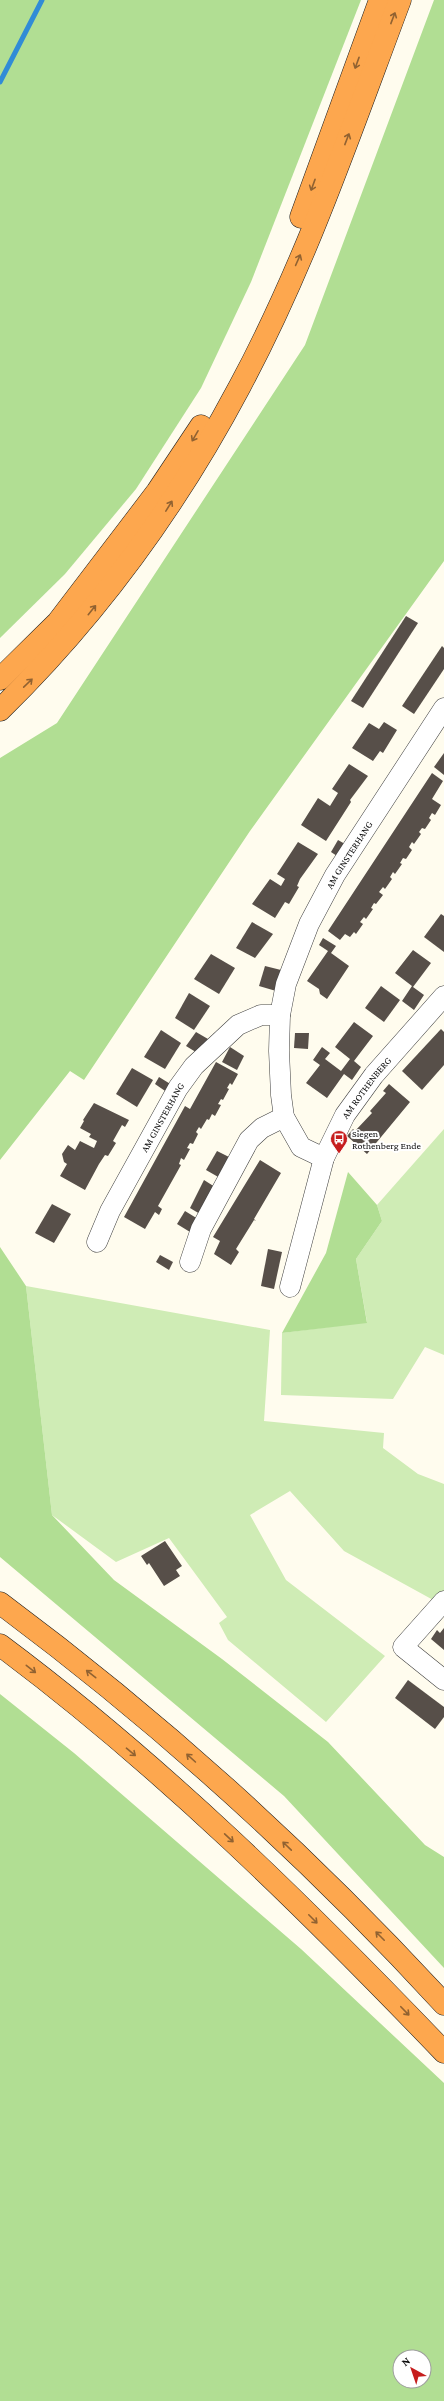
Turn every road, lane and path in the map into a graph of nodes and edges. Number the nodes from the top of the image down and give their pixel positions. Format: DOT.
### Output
graph roads {
  1 [pos="380,0"];
  2 [pos="400,0"];
  3 [pos="113,551"];
  4 [pos="0,663"];
  5 [pos="0,679"];
  6 [pos="444,708"];
  7 [pos="0,710"];
  8 [pos="444,996"];
  9 [pos="280,1015"];
  10 [pos="284,1117"];
  11 [pos="324,1158"];
  12 [pos="97,1242"];
  13 [pos="190,1262"];
  14 [pos="290,1287"];
  15 [pos="444,1601"];
  16 [pos="0,1603"];
  17 [pos="0,1645"];
  18 [pos="444,1680"];
  19 [pos="444,2004"];
  20 [pos="444,2052"];
  1 -- 3 [label="highway, one-way"];
  7 -- 2 [label="highway, one-way"];
  3 -- 4 [label="highway"];
  3 -- 5 [label="highway"];
  6 -- 9 [label="street, AM GINSTERHANG"];
  8 -- 11 [label="street, AM ROTHENBERG"];
  9 -- 10 [label="street, AM GINSTERHANG"];
  9 -- 12 [label="street, AM GINSTERHANG"];
  10 -- 11 [label="street, AM GINSTERHANG"];
  10 -- 13 [label="street"];
  11 -- 14 [label="street, AM ROTHENBERG"];
  15 -- 18 [label="street"];
  19 -- 16 [label="highway, one-way"];
  17 -- 20 [label="highway, one-way"];
}
